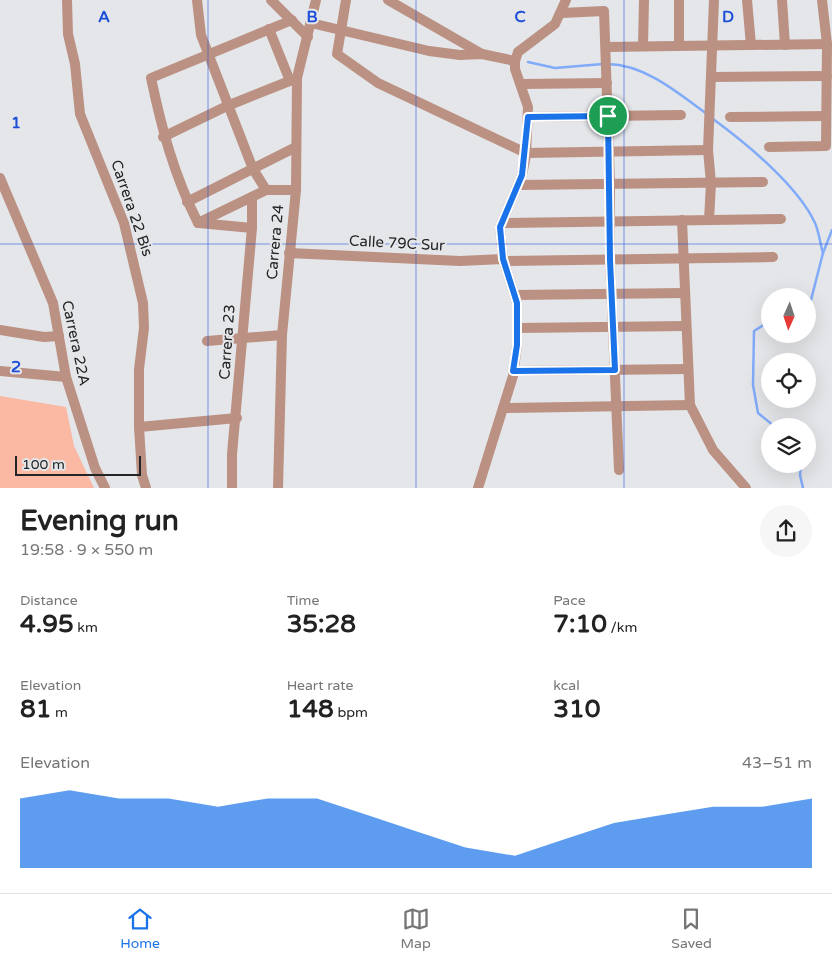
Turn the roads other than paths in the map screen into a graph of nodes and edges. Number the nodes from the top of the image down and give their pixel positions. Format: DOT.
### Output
graph roads {
  1 [pos="67,0"];
  2 [pos="198,0"];
  3 [pos="271,0"];
  4 [pos="316,0"];
  5 [pos="346,0"];
  6 [pos="388,0"];
  7 [pos="566,0"];
  8 [pos="644,0"];
  9 [pos="679,0"];
  10 [pos="714,0"];
  11 [pos="747,0"];
  12 [pos="782,0"];
  13 [pos="822,0"];
  14 [pos="562,13"];
  15 [pos="292,20"];
  16 [pos="311,24"];
  17 [pos="269,29"];
  18 [pos="341,30"];
  19 [pos="308,37"];
  20 [pos="827,44"];
  21 [pos="750,45"];
  22 [pos="785,45"];
  23 [pos="643,46"];
  24 [pos="679,46"];
  25 [pos="713,46"];
  26 [pos="606,47"];
  27 [pos="482,54"];
  28 [pos="209,56"];
  29 [pos="514,61"];
  30 [pos="827,76"];
  31 [pos="712,77"];
  32 [pos="293,80"];
  33 [pos="607,83"];
  34 [pos="522,84"];
  35 [pos="227,106"];
  36 [pos="681,115"];
  37 [pos="608,116"];
  38 [pos="826,116"];
  39 [pos="528,117"];
  40 [pos="730,117"];
  41 [pos="163,137"];
  42 [pos="296,146"];
  43 [pos="769,147"];
  44 [pos="708,150"];
  45 [pos="609,152"];
  46 [pos="526,153"];
  47 [pos="253,169"];
  48 [pos="0,178"];
  49 [pos="763,182"];
  50 [pos="711,183"];
  51 [pos="610,184"];
  52 [pos="518,186"];
  53 [pos="266,190"];
  54 [pos="296,190"];
  55 [pos="252,198"];
  56 [pos="187,202"];
  57 [pos="781,219"];
  58 [pos="682,220"];
  59 [pos="709,220"];
  60 [pos="610,221"];
  61 [pos="198,223"];
  62 [pos="502,223"];
  63 [pos="252,228"];
  64 [pos="289,253"];
  65 [pos="773,258"];
  66 [pos="683,259"];
  67 [pos="504,260"];
  68 [pos="610,260"];
  69 [pos="685,293"];
  70 [pos="611,294"];
  71 [pos="515,295"];
  72 [pos="686,326"];
  73 [pos="613,327"];
  74 [pos="518,328"];
  75 [pos="0,330"];
  76 [pos="282,335"];
  77 [pos="60,336"];
  78 [pos="241,338"];
  79 [pos="207,342"];
  80 [pos="688,369"];
  81 [pos="615,370"];
  82 [pos="0,371"];
  83 [pos="513,371"];
  84 [pos="66,376"];
  85 [pos="690,405"];
  86 [pos="616,406"];
  87 [pos="503,408"];
  88 [pos="236,418"];
  89 [pos="139,427"];
  90 [pos="619,470"];
  91 [pos="105,488"];
  92 [pos="146,488"];
  93 [pos="232,488"];
  94 [pos="278,488"];
  95 [pos="478,488"];
  96 [pos="746,488"];
  1 -- 89 [label="street, Carrera 22 Bis"];
  2 -- 28 [label="street"];
  3 -- 15 [label="street"];
  4 -- 16 [label="street, Carrera 24"];
  5 -- 18 [label="street"];
  6 -- 27 [label="street"];
  7 -- 14 [label="street"];
  8 -- 23 [label="street"];
  9 -- 24 [label="street"];
  10 -- 25 [label="street"];
  11 -- 21 [label="street"];
  12 -- 22 [label="street"];
  13 -- 20 [label="street"];
  14 -- 26 [label="street"];
  14 -- 29 [label="street"];
  15 -- 17 [label="street"];
  15 -- 19 [label="street"];
  16 -- 18 [label="street"];
  16 -- 19 [label="street, Carrera 24"];
  17 -- 28 [label="street"];
  17 -- 32 [label="street"];
  18 -- 27 [label="street"];
  18 -- 46 [label="street"];
  19 -- 32 [label="street, Carrera 24"];
  20 -- 22 [label="street"];
  20 -- 30 [label="street"];
  21 -- 22 [label="street"];
  21 -- 25 [label="street"];
  23 -- 24 [label="street"];
  23 -- 26 [label="street"];
  24 -- 25 [label="street"];
  25 -- 31 [label="street"];
  26 -- 33 [label="street"];
  27 -- 29 [label="street"];
  28 -- 35 [label="street"];
  28 -- 41 [label="street"];
  29 -- 34 [label="street"];
  30 -- 31 [label="street"];
  30 -- 38 [label="street"];
  31 -- 44 [label="street"];
  32 -- 35 [label="street"];
  32 -- 42 [label="street, Carrera 24"];
  33 -- 34 [label="street"];
  33 -- 37 [label="street"];
  34 -- 39 [label="street"];
  35 -- 41 [label="street"];
  35 -- 47 [label="street"];
  36 -- 37 [label="street"];
  37 -- 39 [label="street"];
  37 -- 45 [label="street"];
  38 -- 40 [label="street"];
  38 -- 43 [label="street"];
  39 -- 46 [label="street"];
  41 -- 56 [label="street"];
  42 -- 47 [label="street"];
  42 -- 54 [label="street, Carrera 24"];
  44 -- 45 [label="street"];
  44 -- 50 [label="street"];
  45 -- 46 [label="street"];
  45 -- 51 [label="street"];
  46 -- 52 [label="street"];
  47 -- 53 [label="street"];
  47 -- 56 [label="street"];
  48 -- 77 [label="street, Carrera 22A"];
  49 -- 50 [label="street"];
  50 -- 51 [label="street"];
  50 -- 59 [label="street"];
  51 -- 52 [label="street"];
  51 -- 60 [label="street"];
  52 -- 62 [label="street"];
  53 -- 54 [label="street"];
  53 -- 55 [label="street"];
  54 -- 64 [label="street, Carrera 24"];
  55 -- 61 [label="street"];
  55 -- 63 [label="street, Carrera 23"];
  56 -- 61 [label="street"];
  57 -- 59 [label="street"];
  58 -- 59 [label="street"];
  58 -- 60 [label="street"];
  58 -- 66 [label="street"];
  60 -- 62 [label="street"];
  60 -- 68 [label="street"];
  61 -- 63 [label="street"];
  62 -- 67 [label="street"];
  63 -- 78 [label="street, Carrera 23"];
  64 -- 67 [label="street, Calle 79C Sur"];
  64 -- 76 [label="street, Carrera 24"];
  65 -- 66 [label="street, Calle 79C Sur"];
  66 -- 68 [label="street, Calle 79C Sur"];
  66 -- 69 [label="street"];
  67 -- 68 [label="street, Calle 79C Sur"];
  67 -- 71 [label="street"];
  68 -- 70 [label="street"];
  69 -- 70 [label="street"];
  69 -- 72 [label="street"];
  70 -- 71 [label="street"];
  70 -- 73 [label="street"];
  71 -- 74 [label="street"];
  72 -- 73 [label="street"];
  72 -- 80 [label="street"];
  73 -- 74 [label="street"];
  73 -- 81 [label="street"];
  74 -- 83 [label="street"];
  75 -- 77 [label="street"];
  76 -- 78 [label="street"];
  76 -- 94 [label="street, Carrera 24"];
  77 -- 84 [label="street, Carrera 22A"];
  78 -- 79 [label="street"];
  78 -- 88 [label="street, Carrera 23"];
  80 -- 81 [label="street"];
  80 -- 85 [label="street"];
  81 -- 83 [label="street"];
  81 -- 86 [label="street"];
  82 -- 84 [label="street"];
  83 -- 87 [label="street"];
  84 -- 91 [label="street, Carrera 22A"];
  85 -- 86 [label="street"];
  85 -- 96 [label="street"];
  86 -- 87 [label="street"];
  86 -- 90 [label="street"];
  87 -- 95 [label="street"];
  88 -- 89 [label="street"];
  88 -- 93 [label="street, Carrera 23"];
  89 -- 92 [label="street, Carrera 22 Bis"];
}
